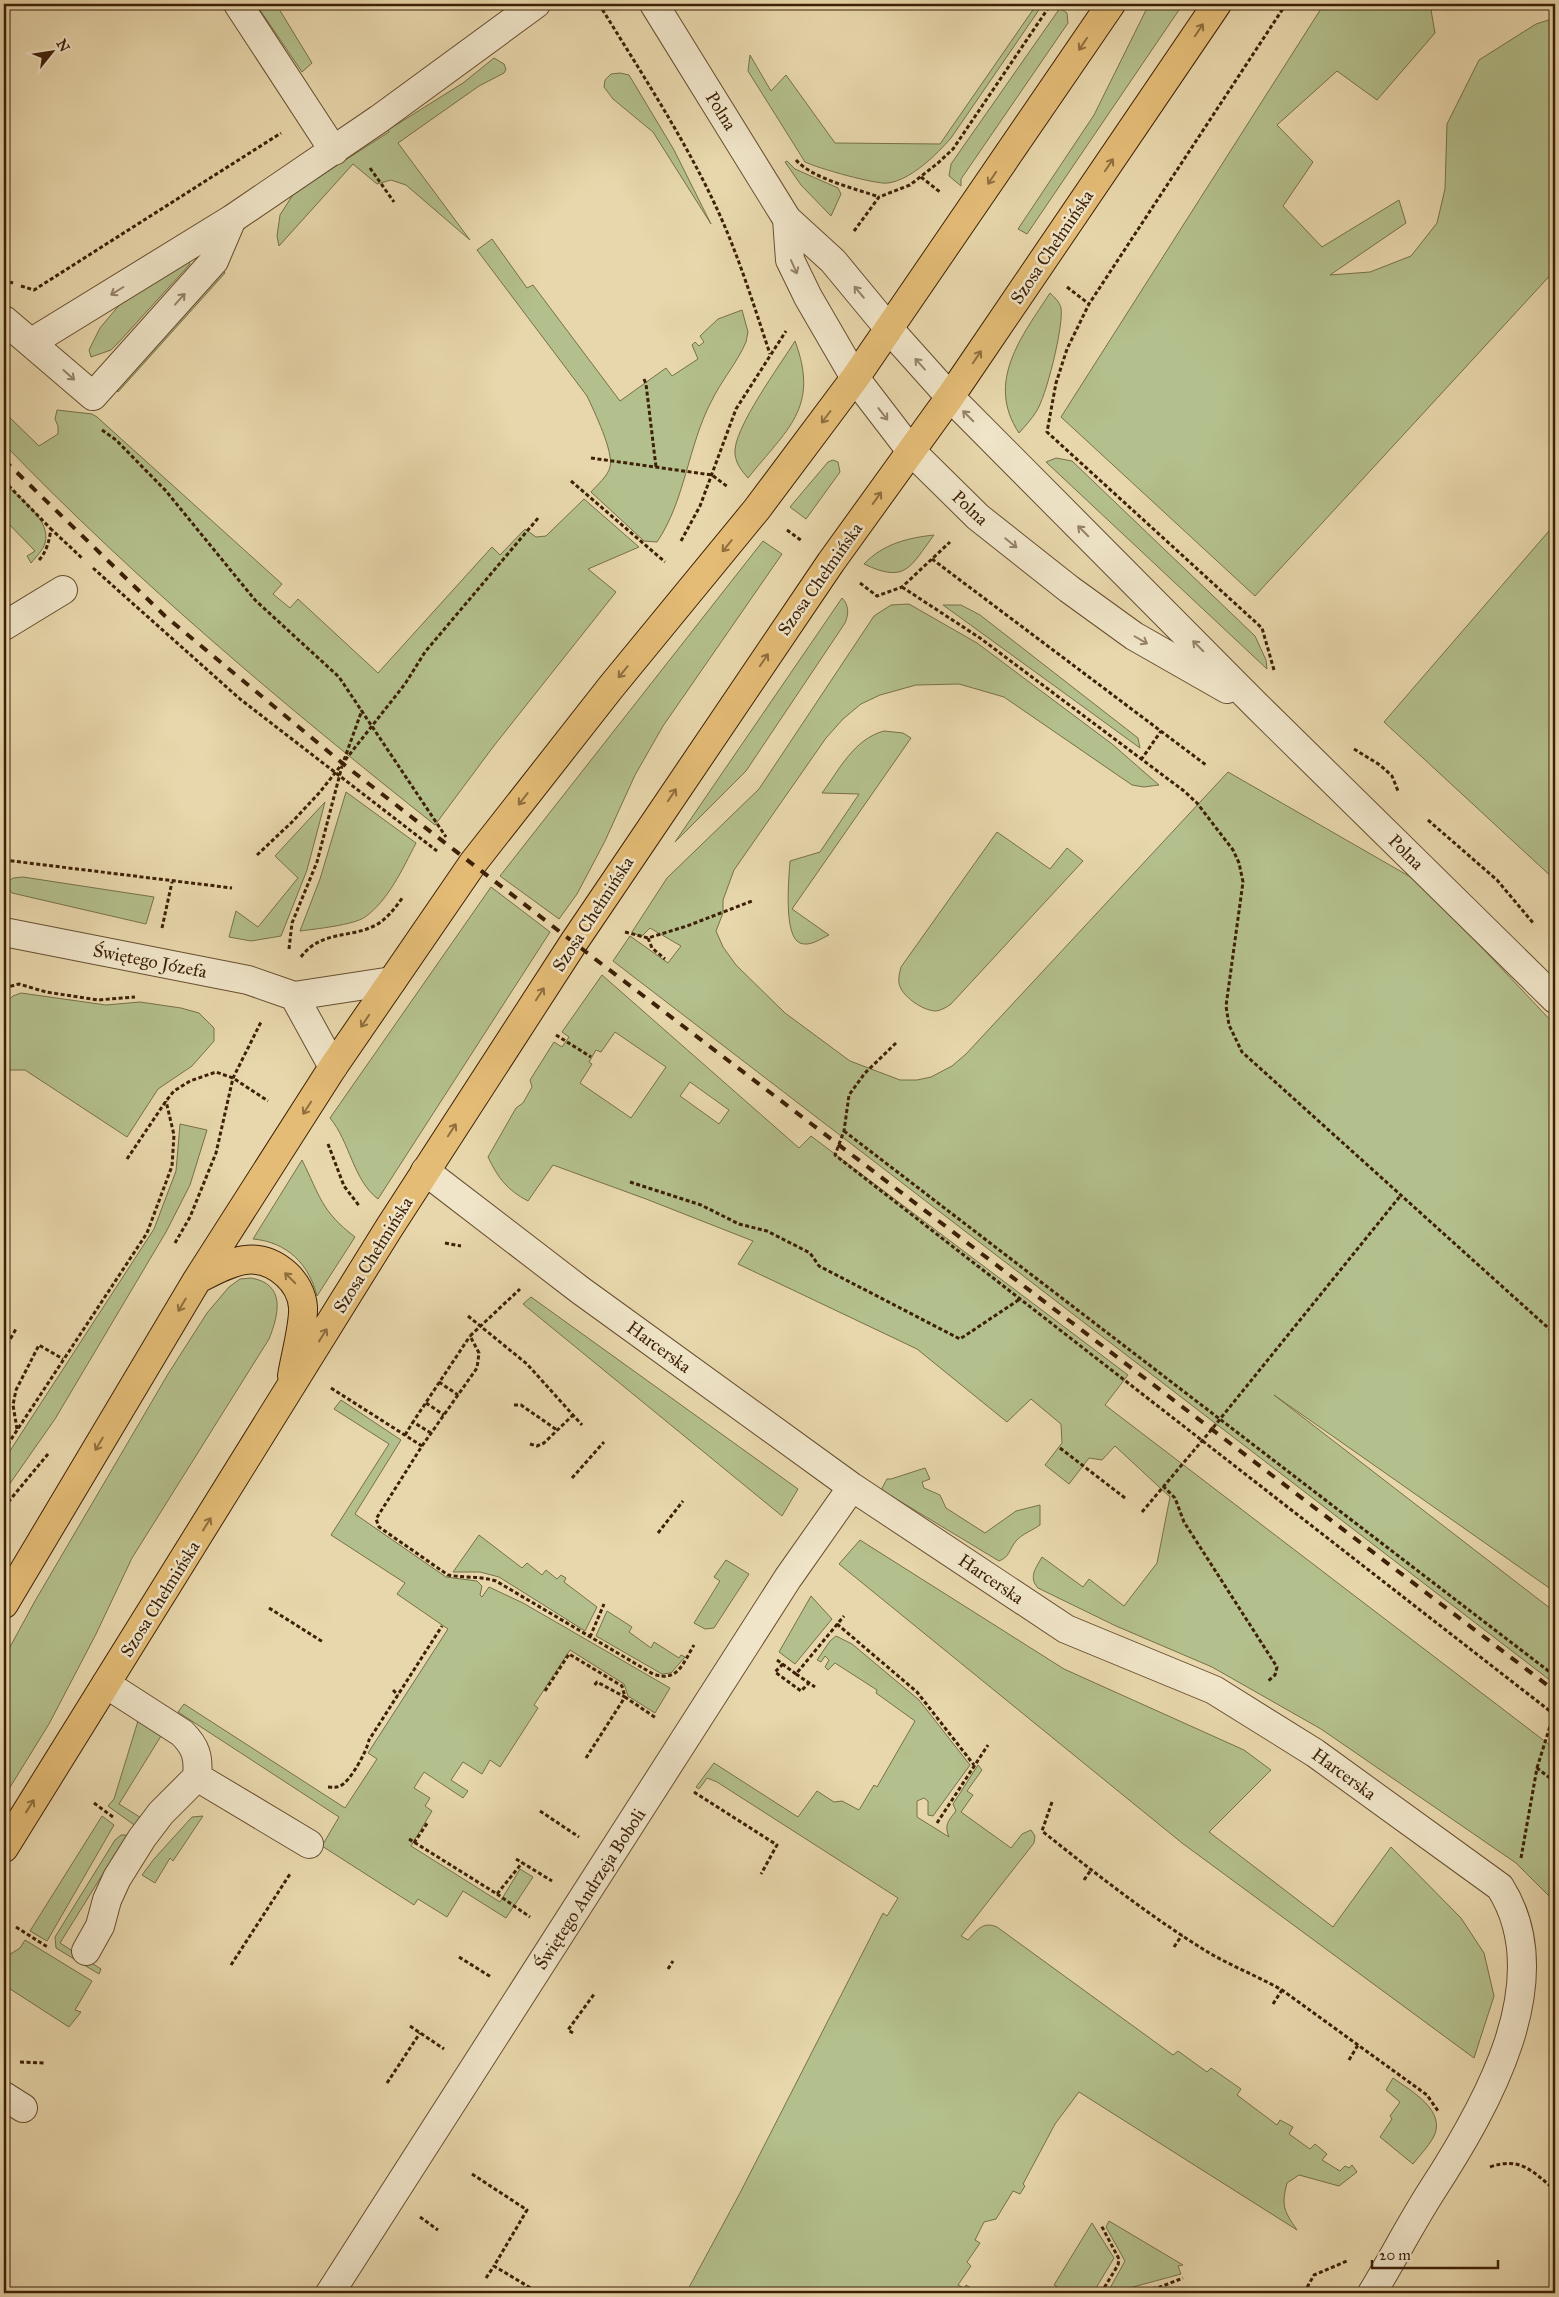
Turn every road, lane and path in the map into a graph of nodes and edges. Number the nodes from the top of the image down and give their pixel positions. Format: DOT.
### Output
graph roads {
  1 [pos="238,4"];
  2 [pos="536,4"];
  3 [pos="598,4"];
  4 [pos="654,4"];
  5 [pos="1051,4"];
  6 [pos="1111,4"];
  7 [pos="1217,4"];
  8 [pos="1286,4"];
  9 [pos="309,114"];
  10 [pos="334,151"];
  11 [pos="793,157"];
  12 [pos="364,164"];
  13 [pos="921,177"];
  14 [pos="942,193"];
  15 [pos="879,197"];
  16 [pos="394,202"];
  17 [pos="232,219"];
  18 [pos="787,219"];
  19 [pos="851,234"];
  20 [pos="4,280"];
  21 [pos="1060,281"];
  22 [pos="1089,304"];
  23 [pos="4,320"];
  24 [pos="790,326"];
  25 [pos="890,330"];
  26 [pos="32,342"];
  27 [pos="770,354"];
  28 [pos="855,378"];
  29 [pos="644,379"];
  30 [pos="950,397"];
  31 [pos="98,427"];
  32 [pos="911,451"];
  33 [pos="591,458"];
  34 [pos="656,467"];
  35 [pos="712,475"];
  36 [pos="4,480"];
  37 [pos="571,481"];
  38 [pos="733,490"];
  39 [pos="539,517"];
  40 [pos="51,529"];
  41 [pos="955,538"];
  42 [pos="932,558"];
  43 [pos="40,560"];
  44 [pos="665,562"];
  45 [pos="854,579"];
  46 [pos="902,587"];
  47 [pos="63,590"];
  48 [pos="4,626"];
  49 [pos="1262,628"];
  50 [pos="1274,671"];
  51 [pos="1280,678"];
  52 [pos="1257,706"];
  53 [pos="362,710"];
  54 [pos="373,726"];
  55 [pos="1161,731"];
  56 [pos="1351,747"];
  57 [pos="1141,760"];
  58 [pos="342,763"];
  59 [pos="1206,765"];
  60 [pos="334,773"];
  61 [pos="339,776"];
  62 [pos="1404,797"];
  63 [pos="1424,815"];
  64 [pos="447,838"];
  65 [pos="436,851"];
  66 [pos="256,855"];
  67 [pos="4,860"];
  68 [pos="172,882"];
  69 [pos="232,888"];
  70 [pos="752,901"];
  71 [pos="1538,928"];
  72 [pos="621,931"];
  73 [pos="4,932"];
  74 [pos="161,934"];
  75 [pos="648,938"];
  76 [pos="289,949"];
  77 [pos="665,959"];
  78 [pos="392,981"];
  79 [pos="4,988"];
  80 [pos="144,996"];
  81 [pos="294,996"];
  82 [pos="1555,999"];
  83 [pos="254,1017"];
  84 [pos="263,1019"];
  85 [pos="552,1034"];
  86 [pos="896,1043"];
  87 [pos="591,1057"];
  88 [pos="333,1068"];
  89 [pos="166,1101"];
  90 [pos="844,1131"];
  91 [pos="425,1171"];
  92 [pos="630,1182"];
  93 [pos="1401,1195"];
  94 [pos="197,1280"];
  95 [pos="526,1284"];
  96 [pos="1020,1299"];
  97 [pos="468,1316"];
  98 [pos="480,1326"];
  99 [pos="16,1329"];
  100 [pos="1555,1334"];
  101 [pos="470,1336"];
  102 [pos="4,1350"];
  103 [pos="63,1359"];
  104 [pos="439,1382"];
  105 [pos="331,1388"];
  106 [pos="289,1392"];
  107 [pos="458,1395"];
  108 [pos="426,1403"];
  109 [pos="514,1405"];
  110 [pos="444,1415"];
  111 [pos="573,1415"];
  112 [pos="1220,1420"];
  113 [pos="413,1422"];
  114 [pos="582,1424"];
  115 [pos="16,1430"];
  116 [pos="557,1430"];
  117 [pos="431,1433"];
  118 [pos="405,1435"];
  119 [pos="1202,1441"];
  120 [pos="604,1442"];
  121 [pos="530,1444"];
  122 [pos="422,1446"];
  123 [pos="1060,1448"];
  124 [pos="4,1450"];
  125 [pos="572,1478"];
  126 [pos="1163,1486"];
  127 [pos="852,1487"];
  128 [pos="1125,1498"];
  129 [pos="683,1501"];
  130 [pos="1142,1512"];
  131 [pos="658,1533"];
  132 [pos="4,1604"];
  133 [pos="604,1604"];
  134 [pos="269,1608"];
  135 [pos="844,1616"];
  136 [pos="837,1624"];
  137 [pos="442,1626"];
  138 [pos="590,1637"];
  139 [pos="323,1642"];
  140 [pos="694,1645"];
  141 [pos="779,1661"];
  142 [pos="783,1664"];
  143 [pos="796,1674"];
  144 [pos="1555,1676"];
  145 [pos="809,1683"];
  146 [pos="106,1684"];
  147 [pos="593,1687"];
  148 [pos="815,1687"];
  149 [pos="393,1690"];
  150 [pos="545,1691"];
  151 [pos="398,1695"];
  152 [pos="625,1698"];
  153 [pos="1240,1706"];
  154 [pos="1555,1713"];
  155 [pos="653,1716"];
  156 [pos="988,1745"];
  157 [pos="586,1758"];
  158 [pos="974,1765"];
  159 [pos="1537,1768"];
  160 [pos="198,1777"];
  161 [pos="1555,1782"];
  162 [pos="328,1787"];
  163 [pos="696,1793"];
  164 [pos="1052,1802"];
  165 [pos="94,1803"];
  166 [pos="540,1811"];
  167 [pos="115,1819"];
  168 [pos="428,1822"];
  169 [pos="937,1823"];
  170 [pos="577,1836"];
  171 [pos="409,1839"];
  172 [pos="414,1843"];
  173 [pos="309,1844"];
  174 [pos="4,1848"];
  175 [pos="516,1859"];
  176 [pos="522,1863"];
  177 [pos="1520,1866"];
  178 [pos="1092,1870"];
  179 [pos="761,1874"];
  180 [pos="549,1880"];
  181 [pos="1084,1880"];
  182 [pos="498,1894"];
  183 [pos="527,1915"];
  184 [pos="1182,1935"];
  185 [pos="1174,1946"];
  186 [pos="86,1951"];
  187 [pos="459,1957"];
  188 [pos="673,1961"];
  189 [pos="231,1965"];
  190 [pos="668,1969"];
  191 [pos="488,1975"];
  192 [pos="1282,1990"];
  193 [pos="594,1993"];
  194 [pos="1272,2004"];
  195 [pos="410,2026"];
  196 [pos="420,2032"];
  197 [pos="573,2033"];
  198 [pos="1358,2045"];
  199 [pos="442,2047"];
  200 [pos="1349,2060"];
  201 [pos="12,2062"];
  202 [pos="44,2063"];
  203 [pos="387,2083"];
  204 [pos="1434,2103"];
  205 [pos="1516,2162"];
  206 [pos="472,2174"];
  207 [pos="1555,2190"];
  208 [pos="423,2219"];
  209 [pos="1101,2225"];
  210 [pos="438,2230"];
  211 [pos="494,2266"];
  212 [pos="486,2278"];
  213 [pos="1183,2278"];
  214 [pos="1160,2287"];
  215 [pos="1048,2289"];
  216 [pos="330,2293"];
  217 [pos="539,2293"];
  218 [pos="1054,2293"];
  219 [pos="1100,2293"];
  220 [pos="1133,2293"];
  221 [pos="1156,2293"];
  222 [pos="1372,2293"];
  1 -- 9 [label="street"];
  2 -- 10 [label="street"];
  3 -- 27 [label="path"];
  4 -- 18 [label="street, Polna"];
  5 -- 13 [label="path"];
  6 -- 25 [label="main road, one-way"];
  30 -- 7 [label="main road, Szosa Chełmińska, one-way"];
  8 -- 22 [label="path"];
  9 -- 10 [label="street"];
  9 -- 20 [label="path"];
  10 -- 17 [label="street"];
  11 -- 15 [label="path"];
  12 -- 16 [label="path"];
  13 -- 14 [label="path"];
  13 -- 15 [label="path"];
  15 -- 19 [label="path"];
  17 -- 26 [label="street, one-way"];
  26 -- 17 [label="street, one-way"];
  25 -- 18 [label="street, Polna, one-way"];
  18 -- 28 [label="street, Polna, one-way"];
  21 -- 22 [label="path"];
  22 -- 49 [label="path"];
  23 -- 26 [label="street"];
  24 -- 27 [label="path"];
  25 -- 28 [label="main road"];
  30 -- 25 [label="street, Polna, one-way"];
  27 -- 35 [label="path"];
  28 -- 32 [label="street, Polna, one-way"];
  28 -- 78 [label="main road, one-way"];
  29 -- 34 [label="path"];
  30 -- 32 [label="main road, Szosa Chełmińska"];
  52 -- 30 [label="street, Polna, one-way"];
  31 -- 53 [label="path"];
  32 -- 52 [label="street, Polna, one-way"];
  91 -- 32 [label="main road, Szosa Chełmińska, one-way"];
  33 -- 34 [label="path"];
  34 -- 35 [label="path"];
  35 -- 38 [label="path"];
  36 -- 40 [label="path"];
  37 -- 44 [label="path"];
  39 -- 54 [label="path"];
  40 -- 43 [label="path"];
  40 -- 60 [label="path"];
  41 -- 42 [label="path"];
  42 -- 46 [label="path"];
  42 -- 55 [label="path"];
  45 -- 46 [label="path"];
  46 -- 57 [label="path"];
  47 -- 48 [label="street"];
  50 -- 51 [label="path"];
  52 -- 82 [label="street, Polna"];
  53 -- 54 [label="path"];
  53 -- 58 [label="path"];
  54 -- 58 [label="path"];
  54 -- 64 [label="path"];
  55 -- 57 [label="path"];
  55 -- 59 [label="path"];
  56 -- 62 [label="path"];
  57 -- 93 [label="path"];
  58 -- 60 [label="path"];
  58 -- 61 [label="path"];
  60 -- 61 [label="path"];
  60 -- 66 [label="path"];
  61 -- 65 [label="path"];
  61 -- 76 [label="path"];
  63 -- 71 [label="path"];
  67 -- 68 [label="path"];
  68 -- 69 [label="path"];
  68 -- 74 [label="path"];
  70 -- 75 [label="path"];
  72 -- 75 [label="path"];
  73 -- 81 [label="street, Świętego Józefa"];
  75 -- 77 [label="path"];
  78 -- 81 [label="street, Świętego Józefa"];
  78 -- 88 [label="main road, one-way"];
  79 -- 80 [label="path"];
  81 -- 88 [label="street"];
  83 -- 84 [label="path"];
  85 -- 87 [label="path"];
  86 -- 90 [label="path"];
  88 -- 94 [label="main road, one-way"];
  89 -- 103 [label="path"];
  90 -- 96 [label="path"];
  90 -- 112 [label="path"];
  106 -- 91 [label="main road, Szosa Chełmińska, one-way"];
  91 -- 127 [label="street, Harcerska"];
  92 -- 96 [label="path"];
  93 -- 100 [label="path"];
  93 -- 112 [label="path"];
  106 -- 94 [label="main road, one-way"];
  94 -- 132 [label="main road, one-way"];
  95 -- 98 [label="path"];
  96 -- 119 [label="path"];
  97 -- 98 [label="path"];
  98 -- 101 [label="path"];
  98 -- 111 [label="path"];
  99 -- 102 [label="path"];
  101 -- 104 [label="path"];
  101 -- 107 [label="path"];
  103 -- 115 [label="path"];
  103 -- 115 [label="path"];
  104 -- 107 [label="path"];
  104 -- 108 [label="path"];
  105 -- 118 [label="path"];
  146 -- 106 [label="main road, Szosa Chełmińska, one-way"];
  107 -- 110 [label="path"];
  108 -- 110 [label="path"];
  108 -- 113 [label="path"];
  109 -- 116 [label="path"];
  110 -- 117 [label="path"];
  111 -- 114 [label="path"];
  111 -- 116 [label="path"];
  112 -- 119 [label="path"];
  112 -- 144 [label="path"];
  113 -- 117 [label="path"];
  113 -- 118 [label="path"];
  115 -- 124 [label="path"];
  116 -- 121 [label="path"];
  117 -- 122 [label="path"];
  118 -- 122 [label="path"];
  119 -- 126 [label="path"];
  119 -- 154 [label="path"];
  120 -- 125 [label="path"];
  122 -- 138 [label="path"];
  123 -- 128 [label="path"];
  126 -- 130 [label="path"];
  126 -- 153 [label="path"];
  127 -- 153 [label="street, Harcerska"];
  127 -- 216 [label="street, Świętego Andrzeja Boboli"];
  129 -- 131 [label="path"];
  133 -- 138 [label="path"];
  134 -- 139 [label="path"];
  135 -- 136 [label="path"];
  136 -- 143 [label="path"];
  136 -- 158 [label="path"];
  137 -- 151 [label="path"];
  138 -- 140 [label="path"];
  141 -- 142 [label="path"];
  142 -- 143 [label="path"];
  142 -- 145 [label="path"];
  143 -- 145 [label="path"];
  145 -- 148 [label="path"];
  146 -- 160 [label="street"];
  174 -- 146 [label="main road, Szosa Chełmińska, one-way"];
  147 -- 152 [label="path"];
  149 -- 151 [label="path"];
  150 -- 152 [label="path"];
  151 -- 162 [label="path"];
  152 -- 155 [label="path"];
  152 -- 157 [label="path"];
  153 -- 222 [label="street, Harcerska"];
  154 -- 159 [label="path"];
  156 -- 158 [label="path"];
  158 -- 169 [label="path"];
  159 -- 161 [label="path"];
  159 -- 177 [label="path"];
  160 -- 173 [label="street"];
  160 -- 186 [label="street"];
  163 -- 179 [label="path"];
  164 -- 178 [label="path"];
  165 -- 167 [label="path"];
  166 -- 170 [label="path"];
  168 -- 172 [label="path"];
  171 -- 172 [label="path"];
  172 -- 182 [label="path"];
  173 -- 189 [label="path"];
  175 -- 176 [label="path"];
  176 -- 180 [label="path"];
  176 -- 182 [label="path"];
  178 -- 181 [label="path"];
  178 -- 184 [label="path"];
  182 -- 183 [label="path"];
  184 -- 185 [label="path"];
  184 -- 192 [label="path"];
  187 -- 191 [label="path"];
  188 -- 190 [label="path"];
  192 -- 194 [label="path"];
  192 -- 198 [label="path"];
  193 -- 197 [label="path"];
  195 -- 196 [label="path"];
  196 -- 199 [label="path"];
  196 -- 203 [label="path"];
  198 -- 200 [label="path"];
  198 -- 204 [label="path"];
  201 -- 202 [label="path"];
  205 -- 207 [label="path"];
  206 -- 211 [label="path"];
  208 -- 210 [label="path"];
  209 -- 219 [label="path"];
  211 -- 212 [label="path"];
  211 -- 217 [label="path"];
  213 -- 214 [label="path"];
  214 -- 220 [label="path"];
  214 -- 221 [label="path"];
  215 -- 218 [label="path"];
}
